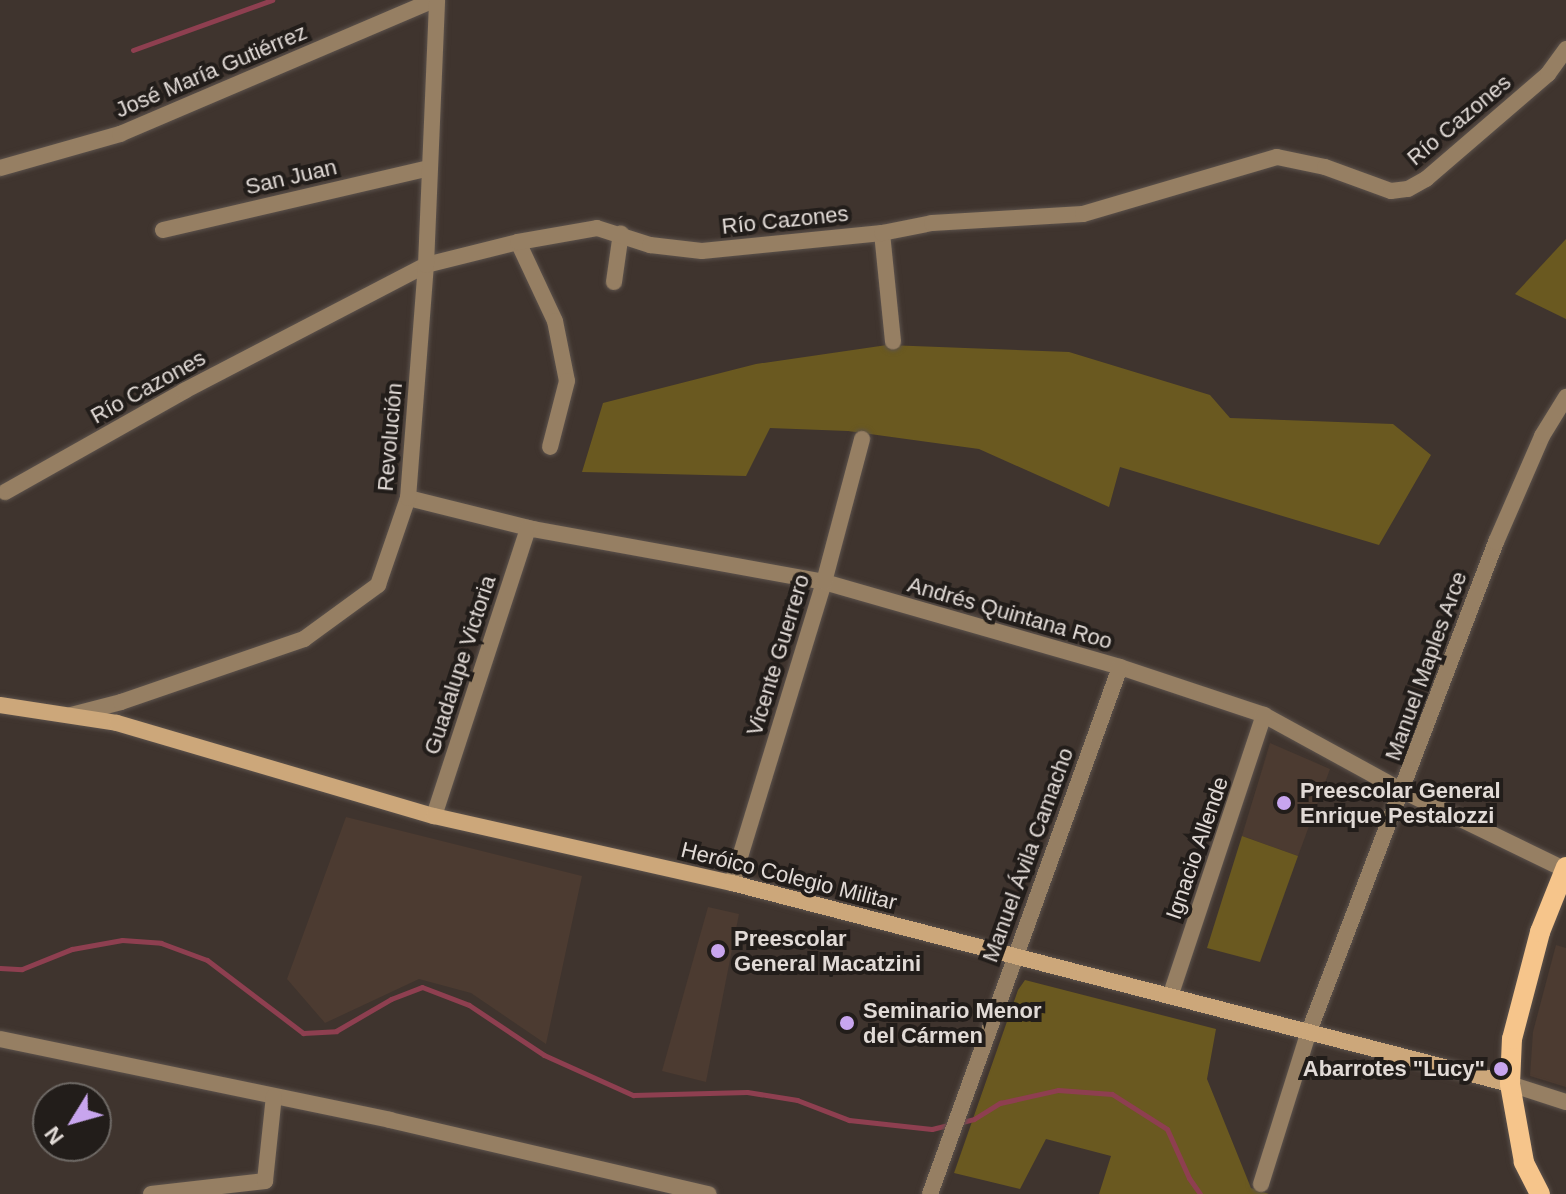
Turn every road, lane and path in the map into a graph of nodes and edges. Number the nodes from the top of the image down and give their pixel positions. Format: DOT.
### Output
graph roads {
  1 [pos="436,0"];
  2 [pos="1566,49"];
  3 [pos="0,168"];
  4 [pos="429,168"];
  5 [pos="163,230"];
  6 [pos="621,233"];
  7 [pos="882,233"];
  8 [pos="518,242"];
  9 [pos="426,265"];
  10 [pos="614,282"];
  11 [pos="893,341"];
  12 [pos="1566,397"];
  13 [pos="862,439"];
  14 [pos="550,447"];
  15 [pos="5,492"];
  16 [pos="408,498"];
  17 [pos="528,528"];
  18 [pos="824,582"];
  19 [pos="1120,667"];
  20 [pos="0,705"];
  21 [pos="71,715"];
  22 [pos="1264,715"];
  23 [pos="1403,791"];
  24 [pos="434,816"];
  25 [pos="1566,869"];
  26 [pos="732,883"];
  27 [pos="1014,955"];
  28 [pos="1171,994"];
  29 [pos="1308,1034"];
  30 [pos="0,1039"];
  31 [pos="1510,1084"];
  32 [pos="274,1096"];
  33 [pos="1566,1102"];
  34 [pos="1261,1184"];
  35 [pos="629,1186"];
  36 [pos="151,1194"];
  37 [pos="709,1194"];
  38 [pos="930,1194"];
  39 [pos="1540,1194"];
  1 -- 3 [label="street, José María Gutiérrez"];
  1 -- 4 [label="street, Revolución"];
  2 -- 7 [label="street, Río Cazones"];
  4 -- 5 [label="street, San Juan"];
  4 -- 9 [label="street, Revolución"];
  6 -- 7 [label="street, Río Cazones"];
  6 -- 8 [label="street, Río Cazones"];
  6 -- 10 [label="street"];
  7 -- 11 [label="street"];
  8 -- 9 [label="street, Río Cazones"];
  8 -- 14 [label="street"];
  9 -- 15 [label="street, Río Cazones"];
  9 -- 16 [label="street, Revolución"];
  12 -- 23 [label="street, Manuel Maples Arce"];
  13 -- 18 [label="street, Vicente Guerrero"];
  16 -- 17 [label="street, Andrés Quintana Roo"];
  16 -- 21 [label="street, Revolución"];
  17 -- 18 [label="street, Andrés Quintana Roo"];
  17 -- 24 [label="street, Guadalupe Victoria"];
  18 -- 19 [label="street, Andrés Quintana Roo"];
  18 -- 26 [label="street, Vicente Guerrero"];
  19 -- 22 [label="street, Andrés Quintana Roo"];
  19 -- 27 [label="street, Manuel Ávila Camacho"];
  20 -- 21 [label="street, Heróico Colegio Militar"];
  21 -- 24 [label="street, Heróico Colegio Militar"];
  22 -- 23 [label="street, Andrés Quintana Roo"];
  22 -- 28 [label="street, Ignacio Allende"];
  23 -- 25 [label="street, Andrés Quintana Roo"];
  23 -- 29 [label="street, Manuel Maples Arce"];
  24 -- 26 [label="street, Heróico Colegio Militar"];
  25 -- 31 [label="main road"];
  26 -- 27 [label="street, Heróico Colegio Militar"];
  27 -- 28 [label="street, Heróico Colegio Militar"];
  27 -- 38 [label="street, Manuel Ávila Camacho"];
  28 -- 29 [label="street, Heróico Colegio Militar"];
  29 -- 31 [label="street, Heróico Colegio Militar"];
  29 -- 34 [label="street, Manuel Maples Arce"];
  30 -- 32 [label="street"];
  31 -- 33 [label="street, Heróico Colegio Militar"];
  31 -- 39 [label="main road"];
  32 -- 35 [label="street"];
  32 -- 36 [label="street"];
  35 -- 37 [label="street"];
}
